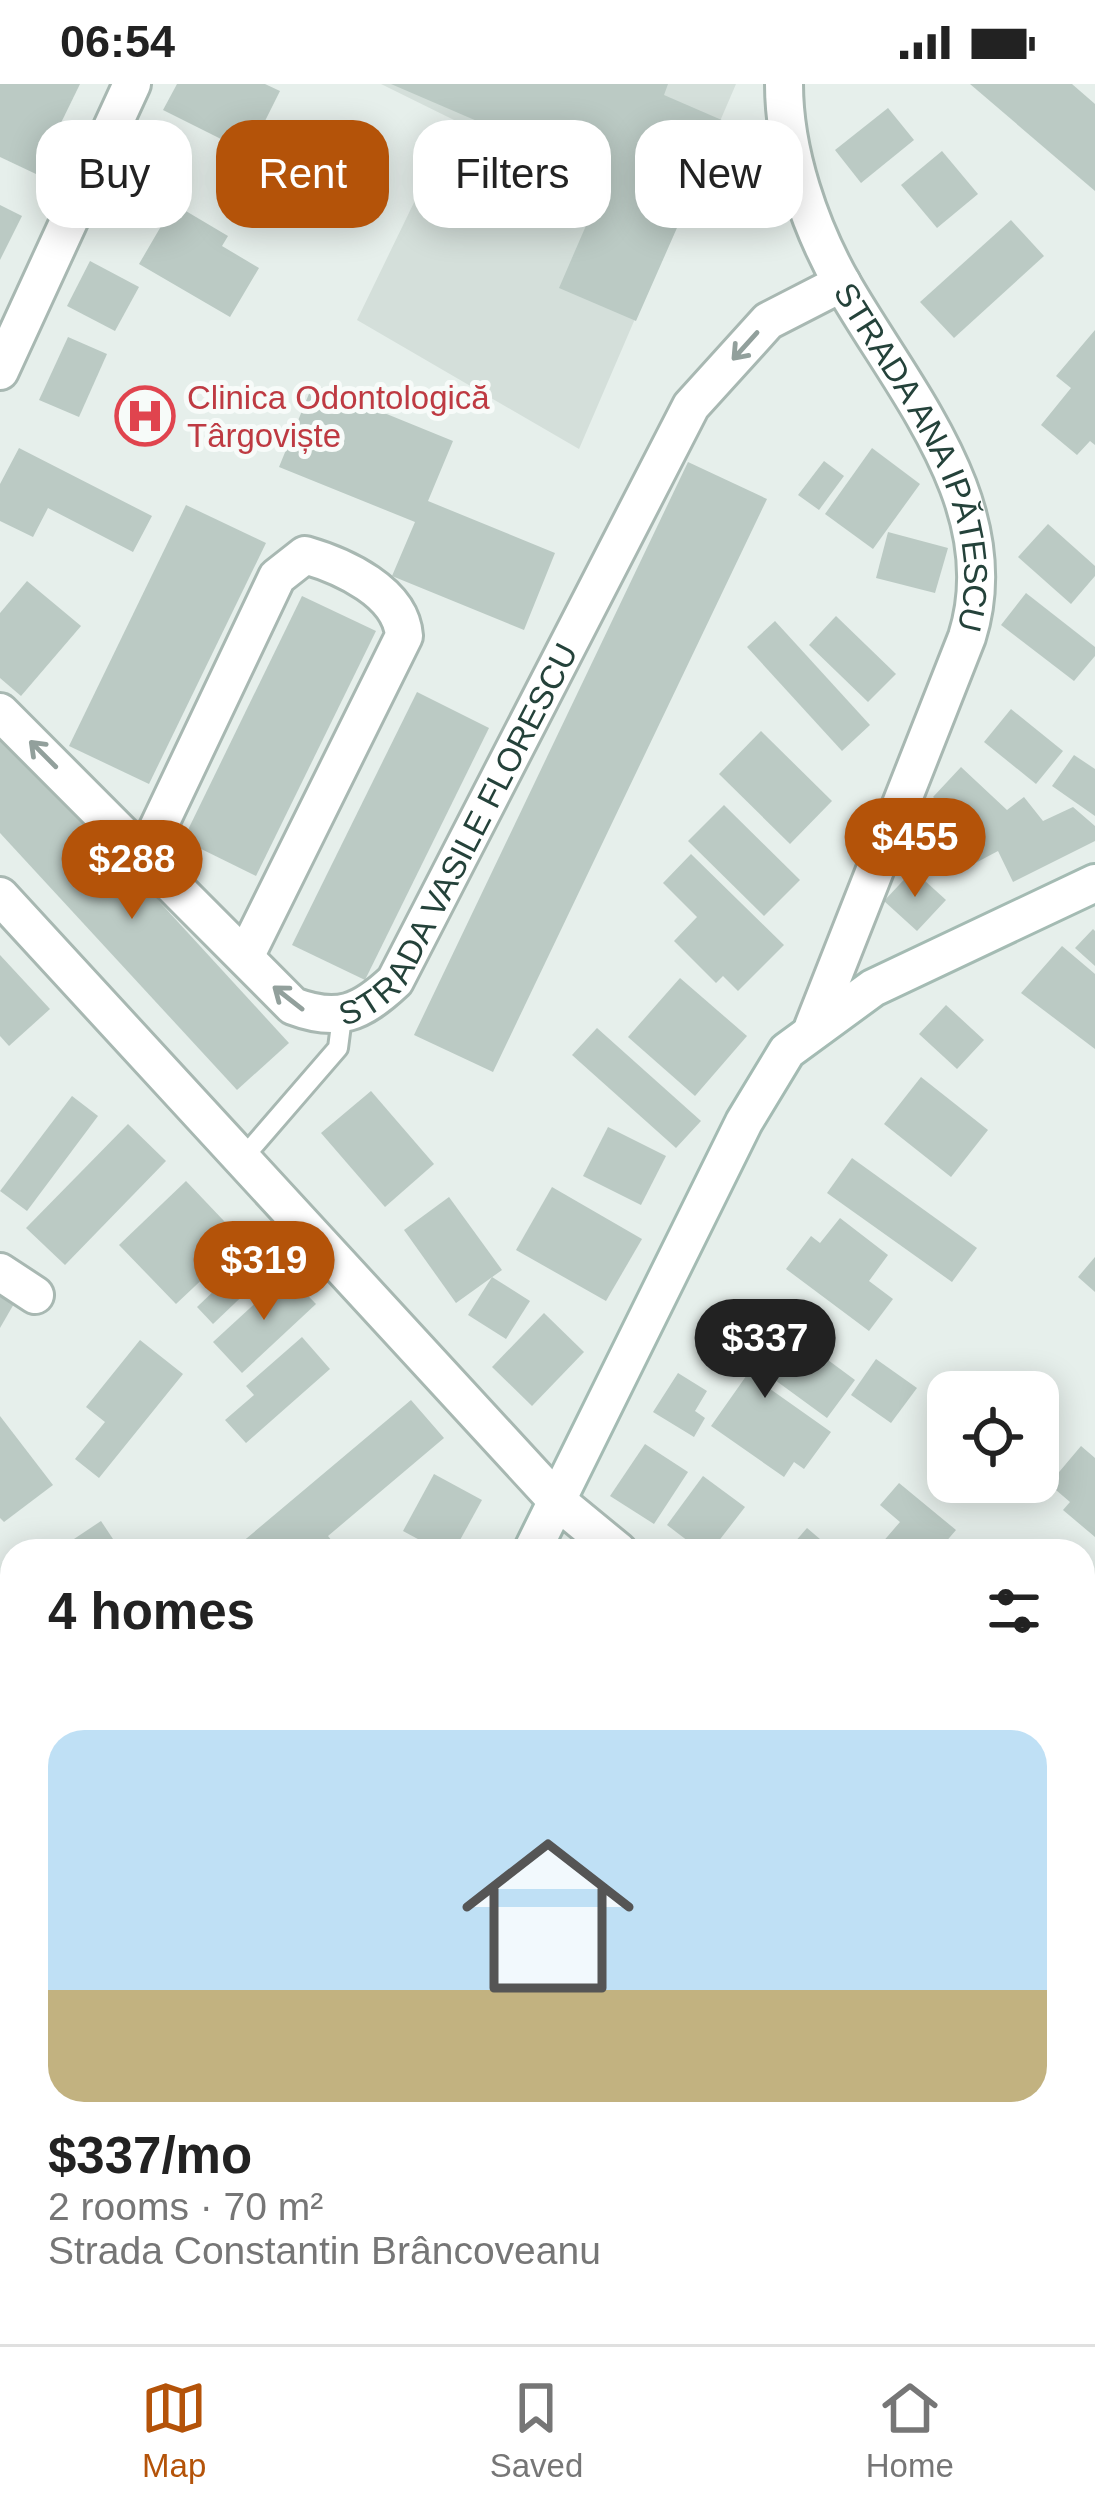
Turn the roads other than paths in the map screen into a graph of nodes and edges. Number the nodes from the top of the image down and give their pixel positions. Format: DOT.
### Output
graph roads {
  1 [pos="132,84"];
  2 [pos="784,84"];
  3 [pos="842,283"];
  4 [pos="0,371"];
  5 [pos="0,712"];
  6 [pos="145,855"];
  7 [pos="1095,884"];
  8 [pos="0,896"];
  9 [pos="244,957"];
  10 [pos="342,1017"];
  11 [pos="813,1028"];
  12 [pos="242,1159"];
  13 [pos="0,1272"];
  14 [pos="35,1295"];
  15 [pos="556,1500"];
  16 [pos="538,1539"];
  17 [pos="603,1539"];
  1 -- 4 [label="street"];
  2 -- 3 [label="street, STRADA ANA IPĂTESCU"];
  3 -- 10 [label="street, STRADA VASILE FLORESCU, one-way"];
  3 -- 11 [label="street, STRADA ANA IPĂTESCU"];
  6 -- 5 [label="street, STRADA VASILE FLORESCU, one-way"];
  6 -- 9 [label="street, STRADA VASILE FLORESCU"];
  6 -- 9 [label="street"];
  7 -- 11 [label="street"];
  8 -- 12 [label="street"];
  10 -- 9 [label="street, STRADA VASILE FLORESCU, one-way"];
  10 -- 12 [label="lane"];
  11 -- 15 [label="street"];
  12 -- 15 [label="street"];
  13 -- 14 [label="street"];
  15 -- 16 [label="street"];
  15 -- 17 [label="street"];
}
